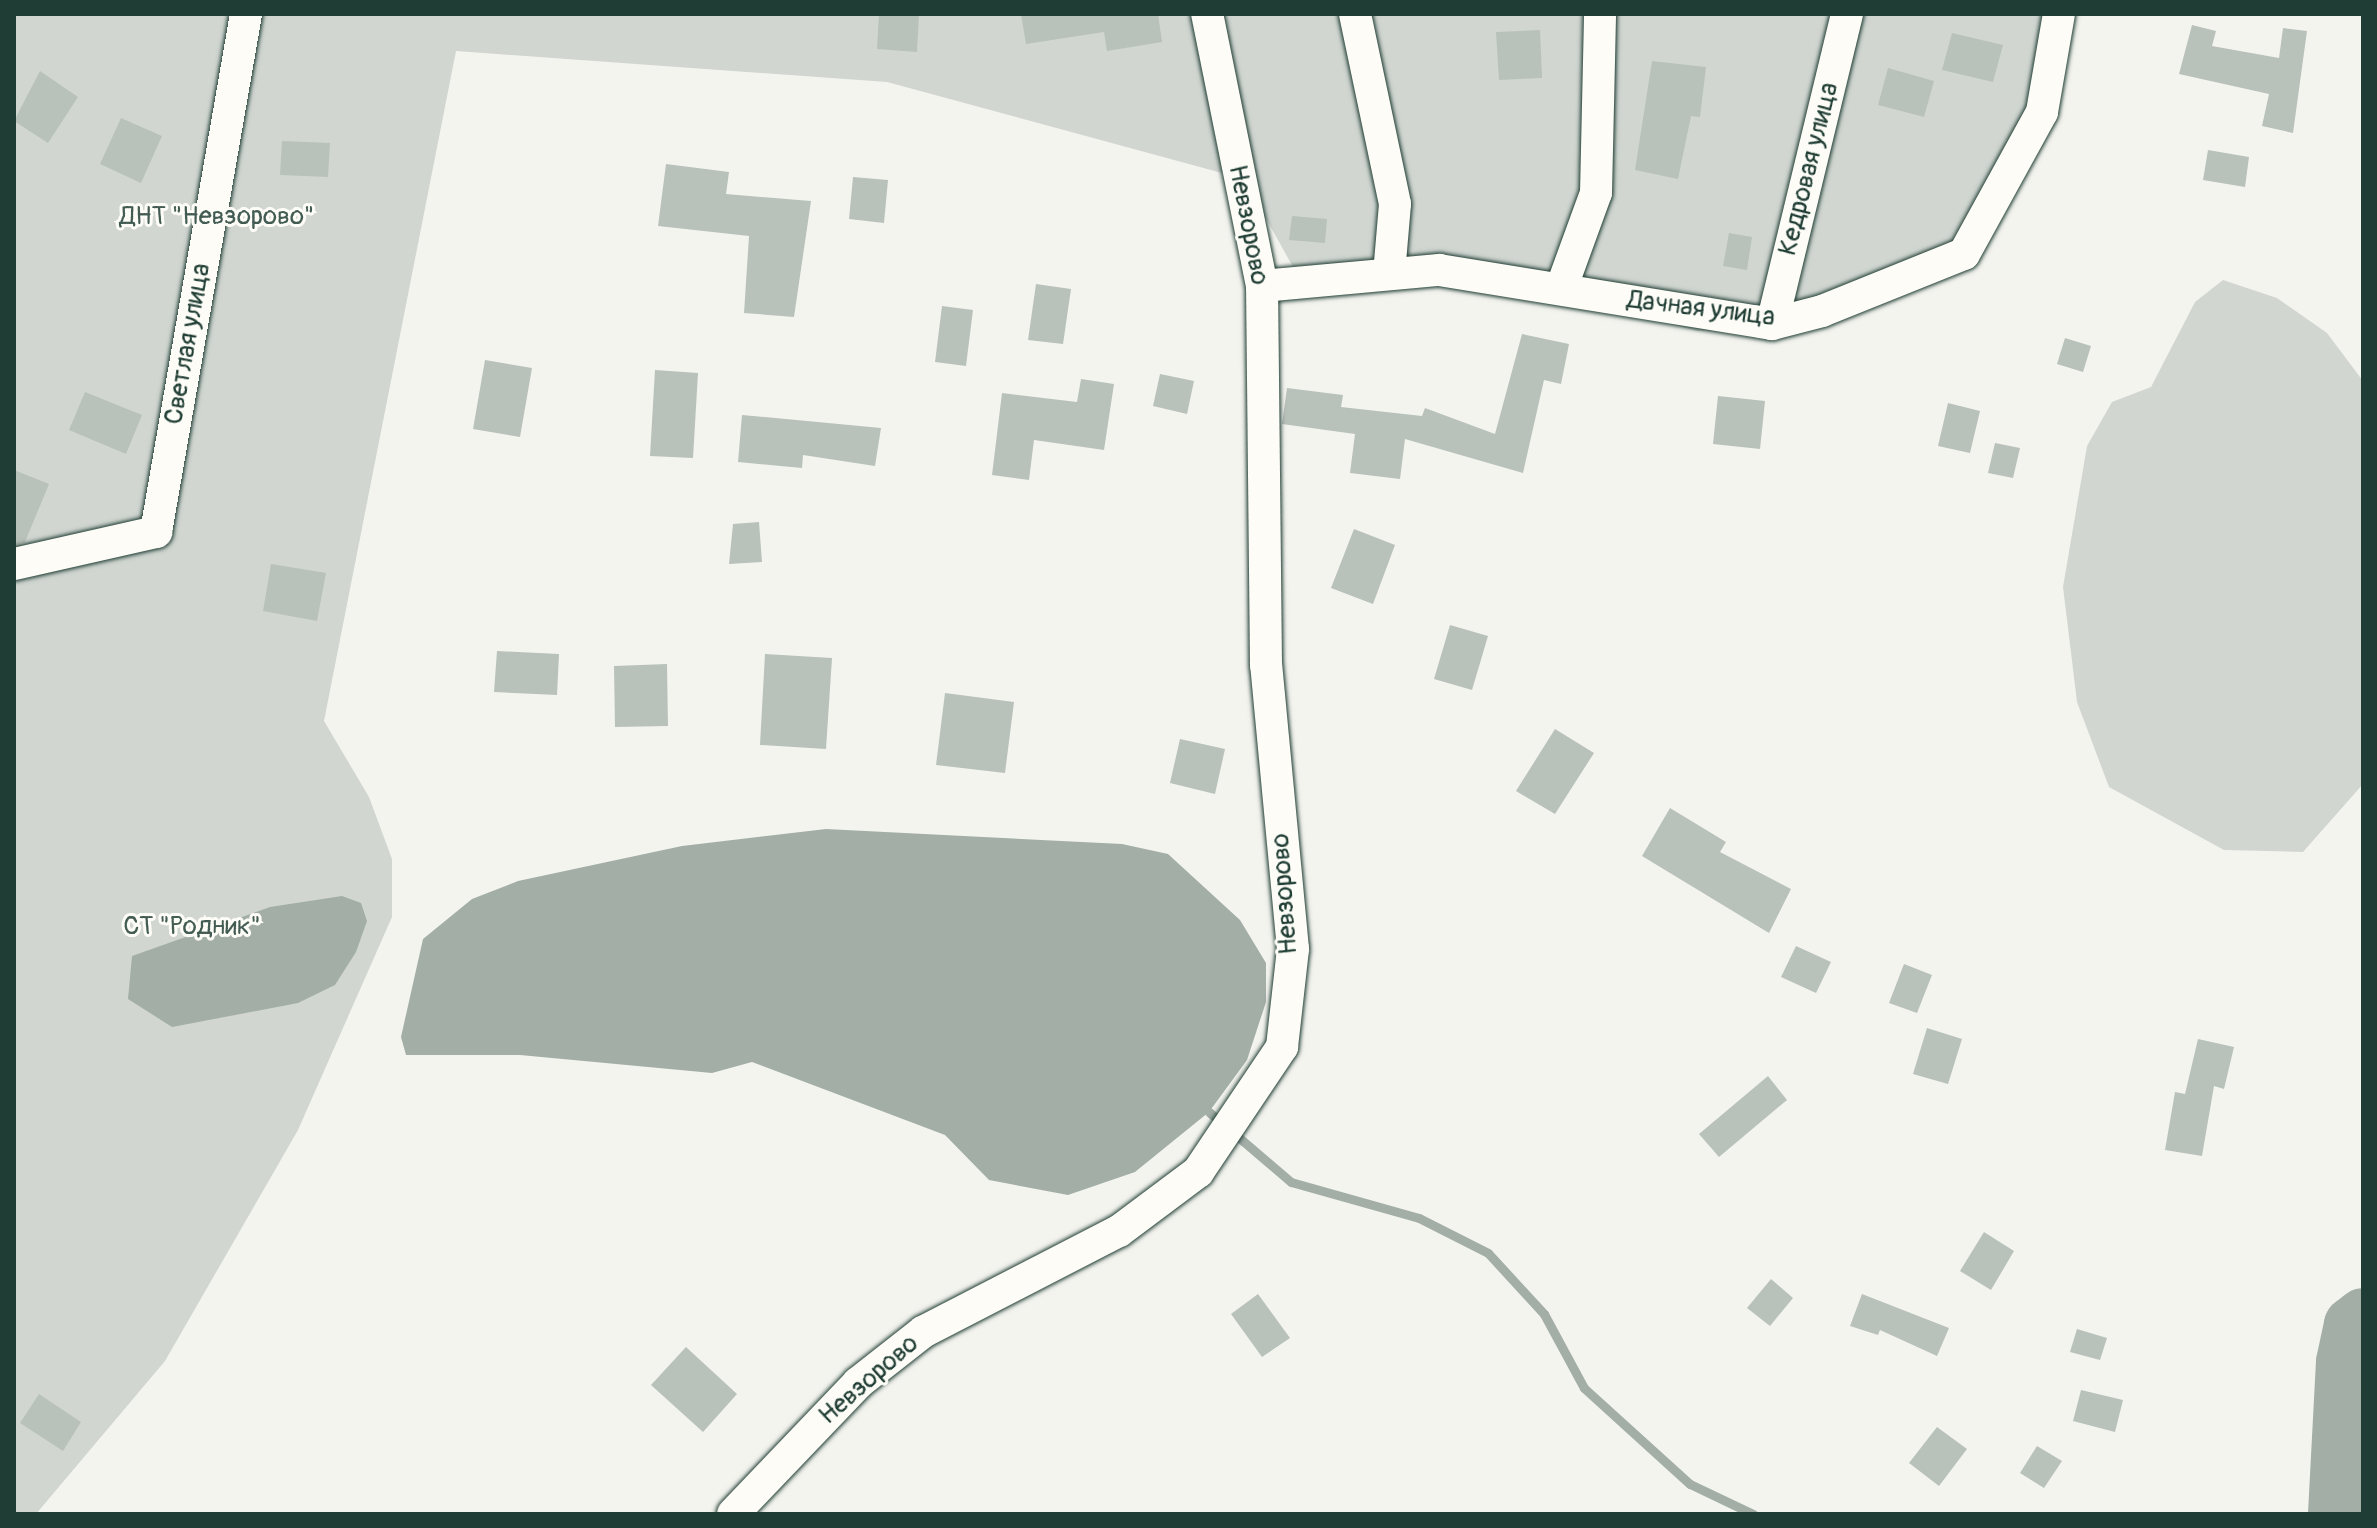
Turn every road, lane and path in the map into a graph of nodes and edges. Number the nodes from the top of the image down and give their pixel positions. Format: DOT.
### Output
graph roads {
  1 [pos="246,14"];
  2 [pos="1207,14"];
  3 [pos="1355,14"];
  4 [pos="1600,14"];
  5 [pos="1847,14"];
  6 [pos="2059,14"];
  7 [pos="1389,274"];
  8 [pos="1262,286"];
  9 [pos="1561,289"];
  10 [pos="1772,324"];
  11 [pos="14,564"];
  12 [pos="733,1514"];
  1 -- 11 [label="street, Светлая улица"];
  2 -- 8 [label="street, Невзорово"];
  3 -- 7 [label="street"];
  4 -- 9 [label="street"];
  5 -- 10 [label="street, Кедровая улица"];
  6 -- 10 [label="street, Дачная улица"];
  7 -- 8 [label="street, Дачная улица"];
  7 -- 9 [label="street, Дачная улица"];
  8 -- 12 [label="street, Невзорово"];
  9 -- 10 [label="street, Дачная улица"];
}
